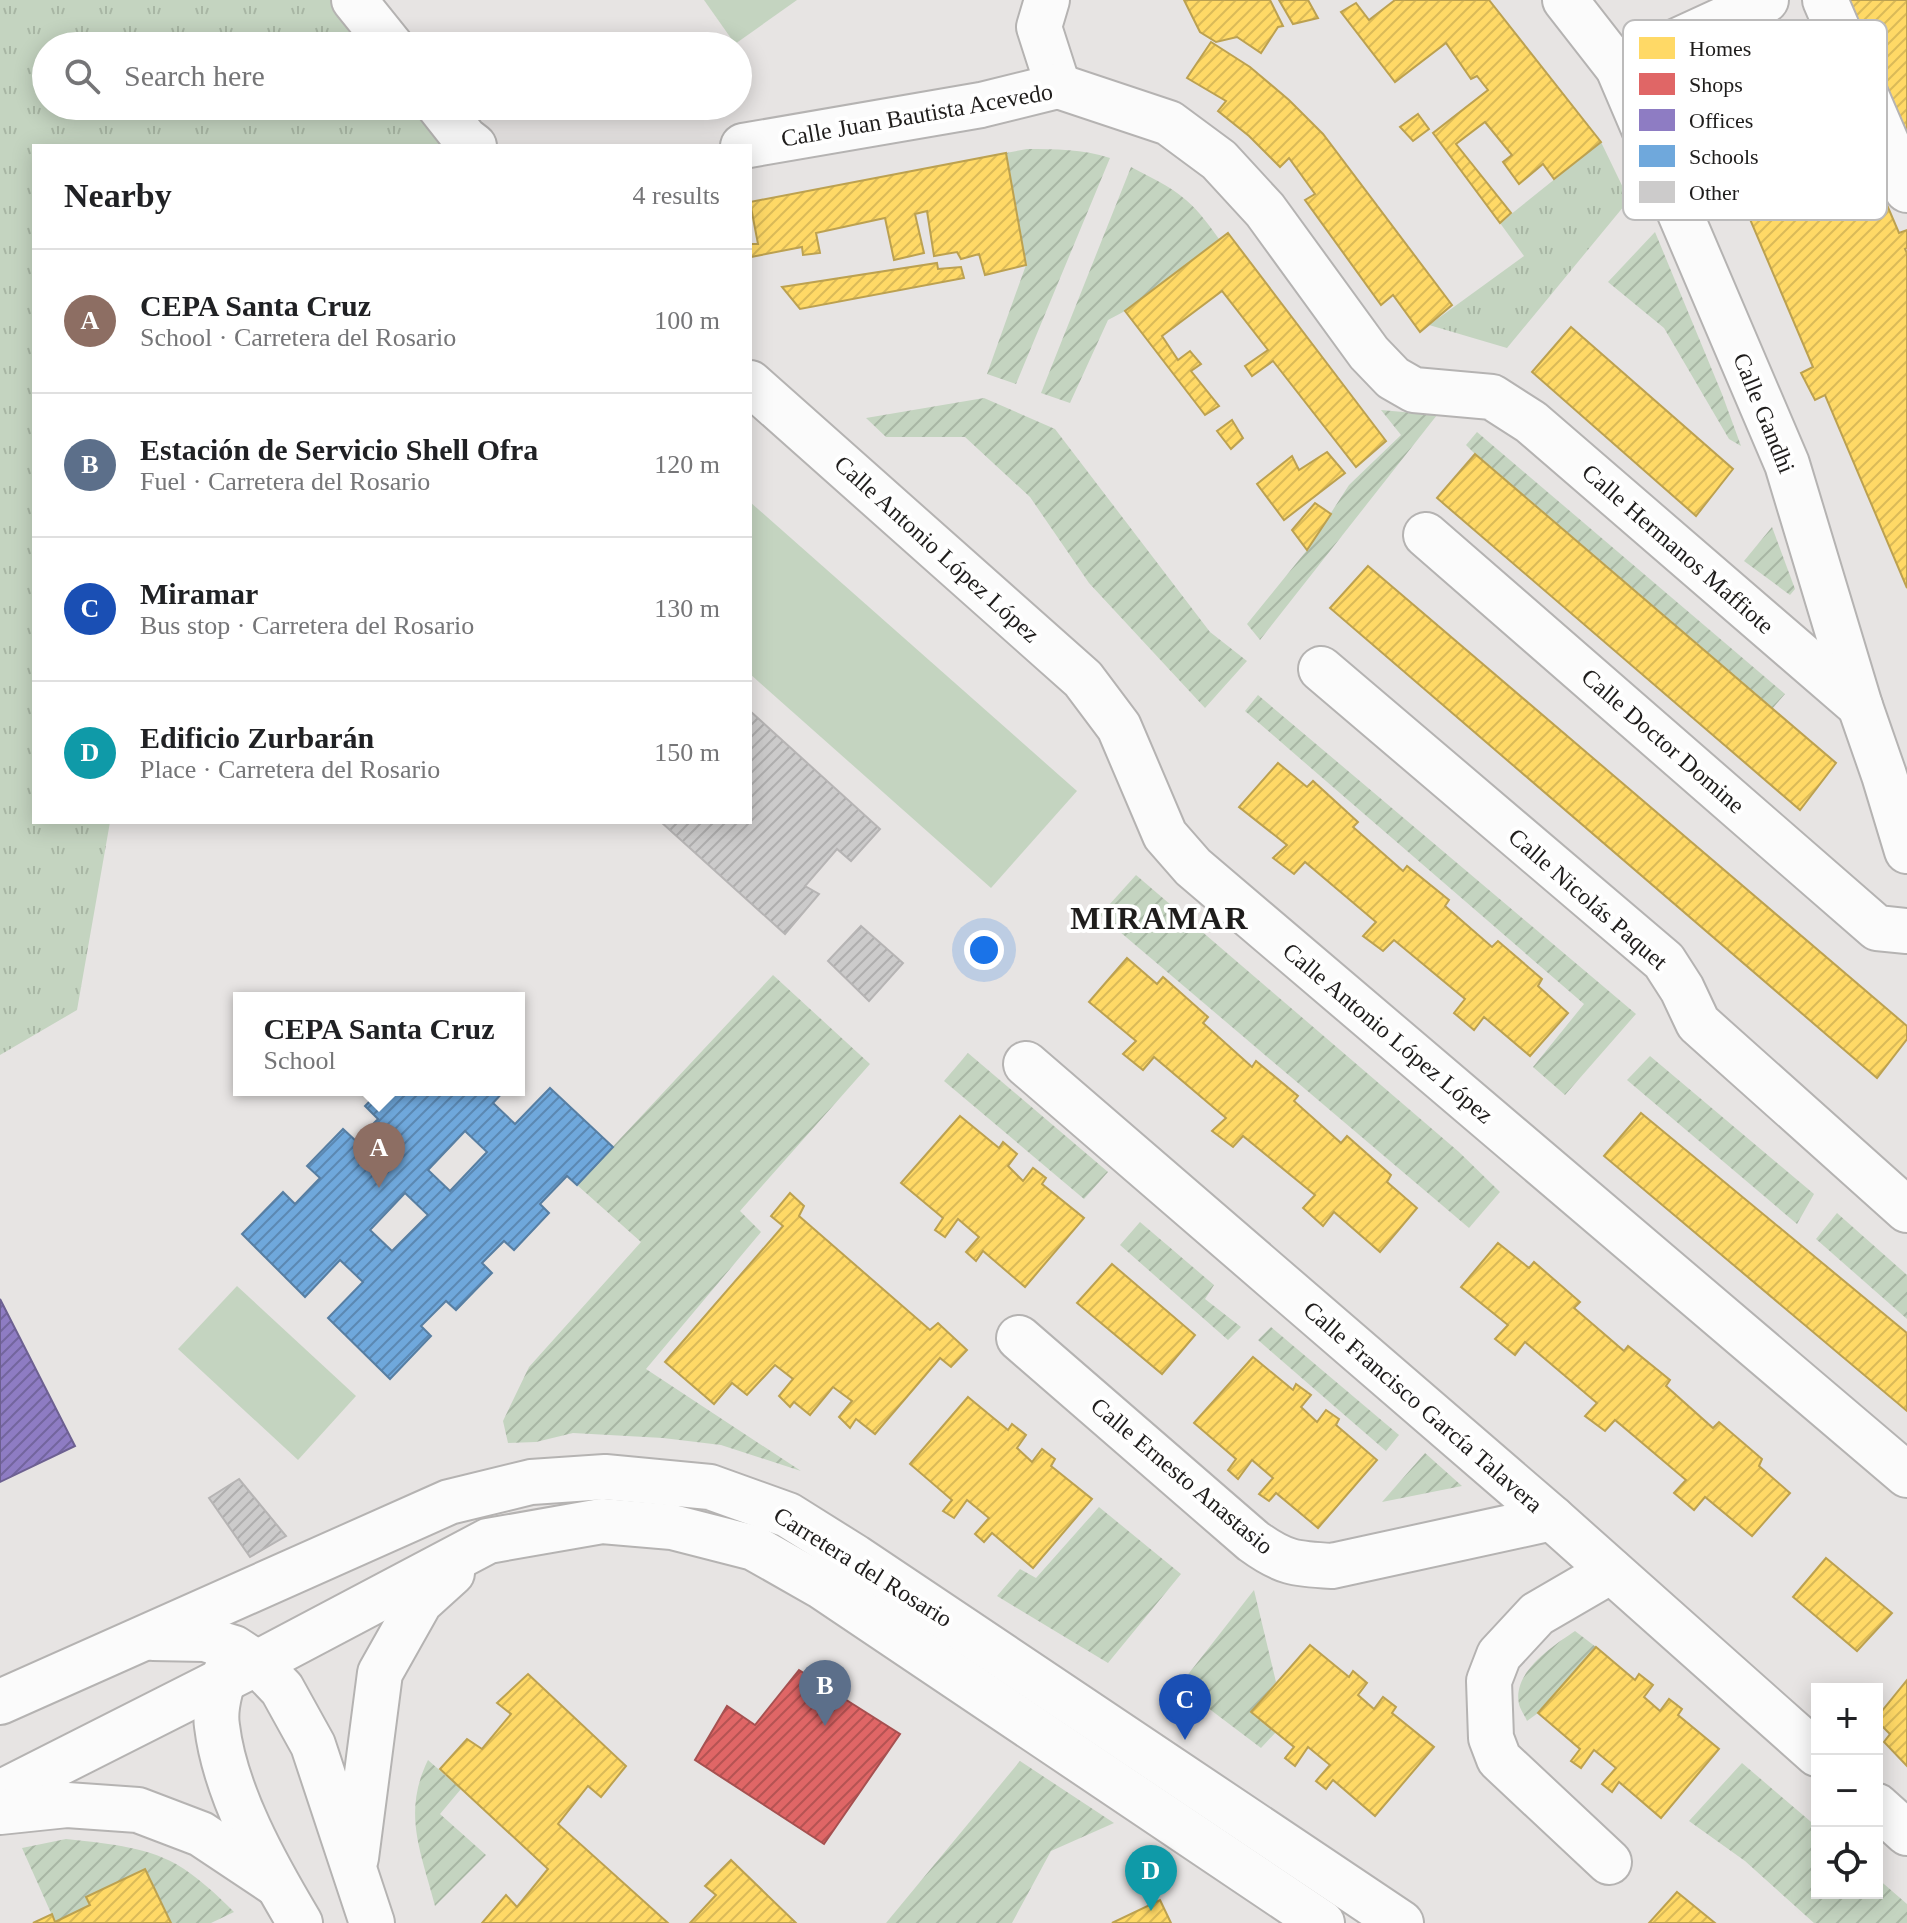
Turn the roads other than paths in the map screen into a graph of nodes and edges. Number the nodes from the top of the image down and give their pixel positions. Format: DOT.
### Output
graph roads {
  1 [pos="354,0"];
  2 [pos="1047,0"];
  3 [pos="1565,0"];
  4 [pos="1766,0"];
  5 [pos="1825,0"];
  6 [pos="1722,20"];
  7 [pos="1834,20"];
  8 [pos="380,32"];
  9 [pos="1623,66"];
  10 [pos="1618,68"];
  11 [pos="1623,80"];
  12 [pos="1058,86"];
  13 [pos="450,120"];
  14 [pos="471,144"];
  15 [pos="752,144"];
  16 [pos="1887,144"];
  17 [pos="1907,190"];
  18 [pos="1683,220"];
  19 [pos="752,385"];
  20 [pos="1492,397"];
  21 [pos="1426,535"];
  22 [pos="1321,669"];
  23 [pos="1860,706"];
  24 [pos="1895,768"];
  25 [pos="1907,851"];
  26 [pos="1907,931"];
  27 [pos="1026,1064"];
  28 [pos="1907,1210"];
  29 [pos="1019,1338"];
  30 [pos="1907,1475"];
  31 [pos="1552,1518"];
  32 [pos="488,1541"];
  33 [pos="1611,1571"];
  34 [pos="284,1574"];
  35 [pos="141,1638"];
  36 [pos="238,1664"];
  37 [pos="0,1702"];
  38 [pos="1811,1749"];
  39 [pos="0,1793"];
  40 [pos="1883,1811"];
  41 [pos="0,1812"];
  42 [pos="1907,1833"];
  43 [pos="1609,1862"];
  44 [pos="354,1868"];
  45 [pos="276,1884"];
  46 [pos="300,1923"];
  47 [pos="372,1923"];
  48 [pos="1322,1923"];
  49 [pos="1401,1923"];
  1 -- 8 [label="street"];
  2 -- 12 [label="street"];
  3 -- 10 [label="street, Calle Gandhi"];
  4 -- 6 [label="street"];
  5 -- 7 [label="street"];
  9 -- 10 [label="street"];
  10 -- 11 [label="street, Calle Gandhi"];
  12 -- 15 [label="street, Calle Juan Bautista Acevedo"];
  12 -- 20 [label="street, Calle Juan Bautista Acevedo"];
  13 -- 14 [label="street"];
  16 -- 17 [label="street"];
  18 -- 23 [label="street, Calle Gandhi"];
  19 -- 30 [label="street, Calle Antonio López López"];
  20 -- 23 [label="street, Calle Hermanos Maffiote"];
  21 -- 26 [label="street, Calle Doctor Domine"];
  22 -- 28 [label="street, Calle Nicolás Paquet"];
  23 -- 24 [label="street, Calle Gandhi"];
  24 -- 25 [label="street, Calle Gandhi"];
  27 -- 31 [label="street, Calle Francisco García Talavera"];
  29 -- 31 [label="street, Calle Ernesto Anastasio"];
  31 -- 33 [label="street, Calle Francisco García Talavera"];
  32 -- 36 [label="street, Carretera del Rosario"];
  32 -- 44 [label="street"];
  32 -- 48 [label="street, Carretera del Rosario"];
  33 -- 38 [label="street, Calle Francisco García Talavera"];
  33 -- 43 [label="street"];
  34 -- 35 [label="street, Carretera del Rosario"];
  34 -- 36 [label="street"];
  34 -- 49 [label="street, Carretera del Rosario"];
  35 -- 36 [label="street"];
  35 -- 37 [label="street, Carretera del Rosario"];
  36 -- 39 [label="street, Carretera del Rosario"];
  36 -- 44 [label="street"];
  36 -- 45 [label="street"];
  40 -- 42 [label="street"];
  41 -- 45 [label="street"];
  44 -- 47 [label="street"];
  45 -- 46 [label="street"];
}
